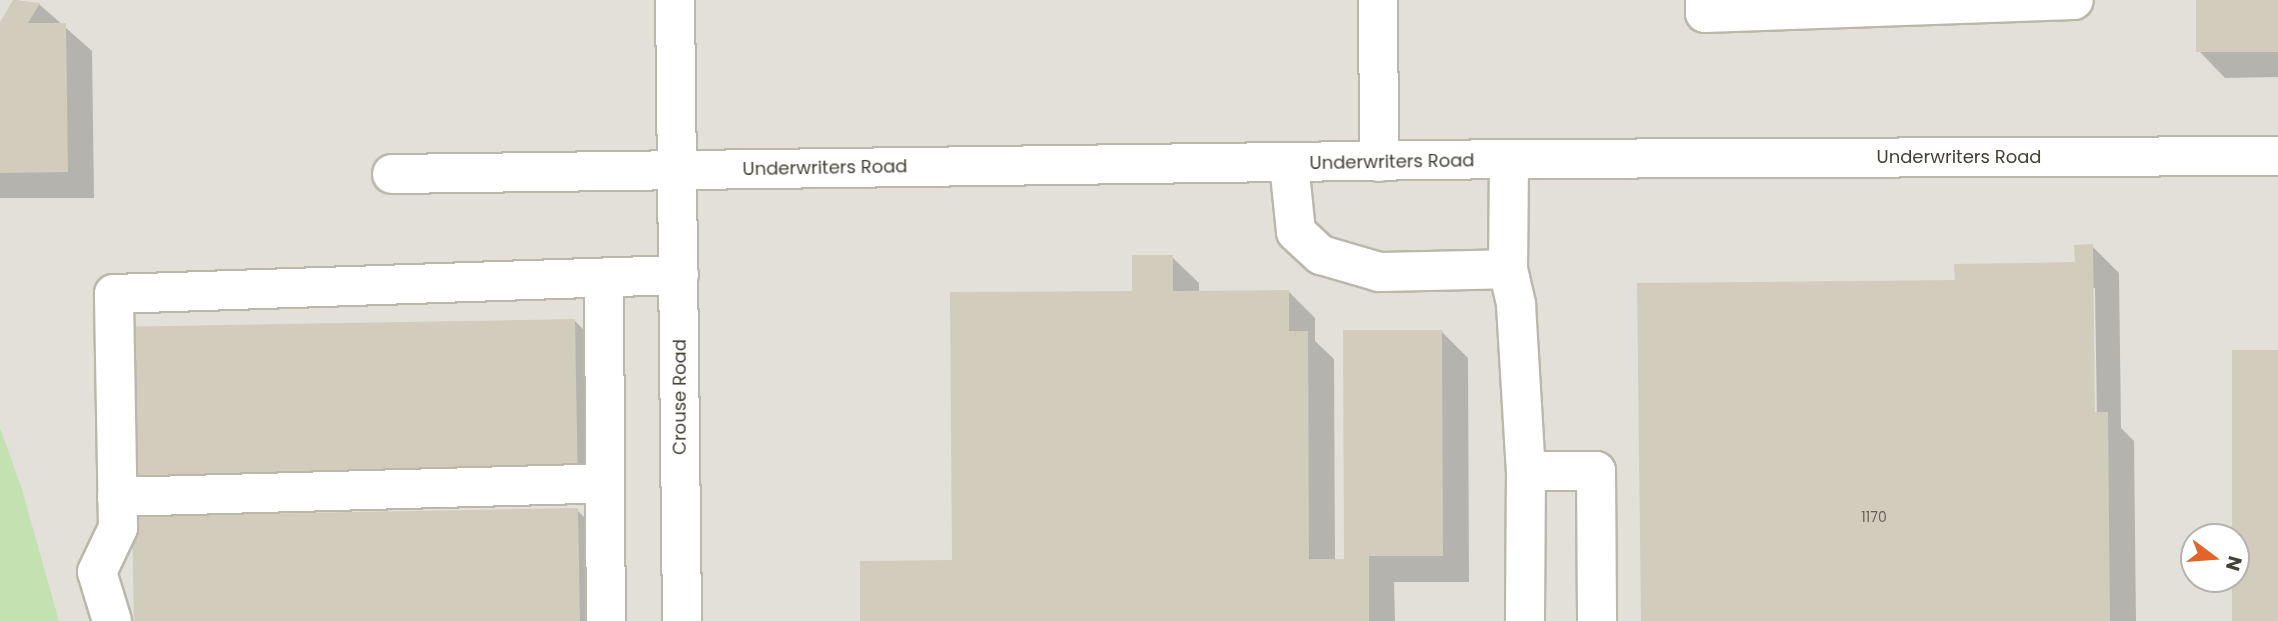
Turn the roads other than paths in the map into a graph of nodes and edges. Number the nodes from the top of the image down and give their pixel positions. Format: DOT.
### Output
graph roads {
  1 [pos="675,0"];
  2 [pos="1378,0"];
  3 [pos="1705,0"];
  4 [pos="2074,0"];
  5 [pos="2278,156"];
  6 [pos="1509,159"];
  7 [pos="1379,162"];
  8 [pos="1289,164"];
  9 [pos="679,173"];
  10 [pos="392,174"];
  11 [pos="1508,269"];
  12 [pos="679,275"];
  13 [pos="604,278"];
  14 [pos="1526,471"];
  15 [pos="605,483"];
  16 [pos="117,497"];
  17 [pos="112,621"];
  18 [pos="606,621"];
  19 [pos="682,621"];
  20 [pos="1525,621"];
  21 [pos="1597,621"];
  1 -- 9 [label="street"];
  2 -- 7 [label="street"];
  3 -- 4 [label="street"];
  5 -- 6 [label="street, Underwriters Road"];
  6 -- 7 [label="street, Underwriters Road"];
  6 -- 11 [label="street"];
  7 -- 8 [label="street, Underwriters Road"];
  8 -- 9 [label="street, Underwriters Road"];
  8 -- 11 [label="street"];
  9 -- 10 [label="street, Underwriters Road"];
  9 -- 12 [label="street, Crouse Road"];
  11 -- 14 [label="street"];
  12 -- 13 [label="street"];
  12 -- 19 [label="street, Crouse Road"];
  13 -- 15 [label="street"];
  13 -- 16 [label="street"];
  14 -- 20 [label="street"];
  14 -- 21 [label="street"];
  15 -- 16 [label="street"];
  15 -- 18 [label="street"];
  16 -- 17 [label="street"];
}
